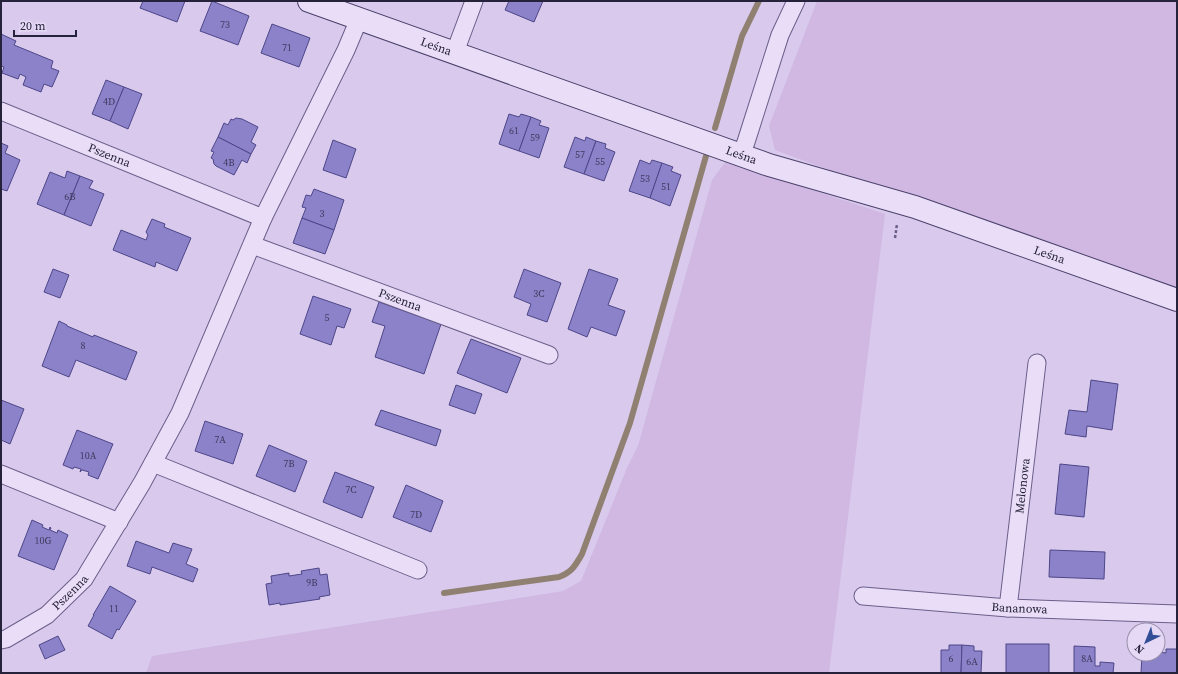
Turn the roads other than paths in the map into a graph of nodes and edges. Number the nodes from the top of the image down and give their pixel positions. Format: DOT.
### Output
graph roads {
  1 [pos="309,1"];
  2 [pos="474,1"];
  3 [pos="796,1"];
  4 [pos="359,19"];
  5 [pos="455,52"];
  6 [pos="1,110"];
  7 [pos="741,155"];
  8 [pos="263,218"];
  9 [pos="252,244"];
  10 [pos="1177,300"];
  11 [pos="549,355"];
  12 [pos="1038,363"];
  13 [pos="153,463"];
  14 [pos="1,474"];
  15 [pos="119,522"];
  16 [pos="418,570"];
  17 [pos="864,596"];
  18 [pos="1008,608"];
  19 [pos="1177,614"];
  20 [pos="1,640"];
  1 -- 4 [label="street, Leśna"];
  2 -- 5 [label="street"];
  3 -- 7 [label="street"];
  4 -- 5 [label="street, Leśna"];
  4 -- 8 [label="street, Pszenna"];
  5 -- 7 [label="street, Leśna"];
  6 -- 8 [label="street, Pszenna"];
  7 -- 10 [label="street, Leśna"];
  8 -- 9 [label="street, Pszenna"];
  9 -- 11 [label="street, Pszenna"];
  9 -- 13 [label="street, Pszenna"];
  12 -- 18 [label="street, Melonowa"];
  13 -- 15 [label="street, Pszenna"];
  13 -- 16 [label="street"];
  14 -- 15 [label="street"];
  15 -- 20 [label="street, Pszenna"];
  17 -- 18 [label="street, Bananowa"];
  18 -- 19 [label="street, Bananowa"];
}
